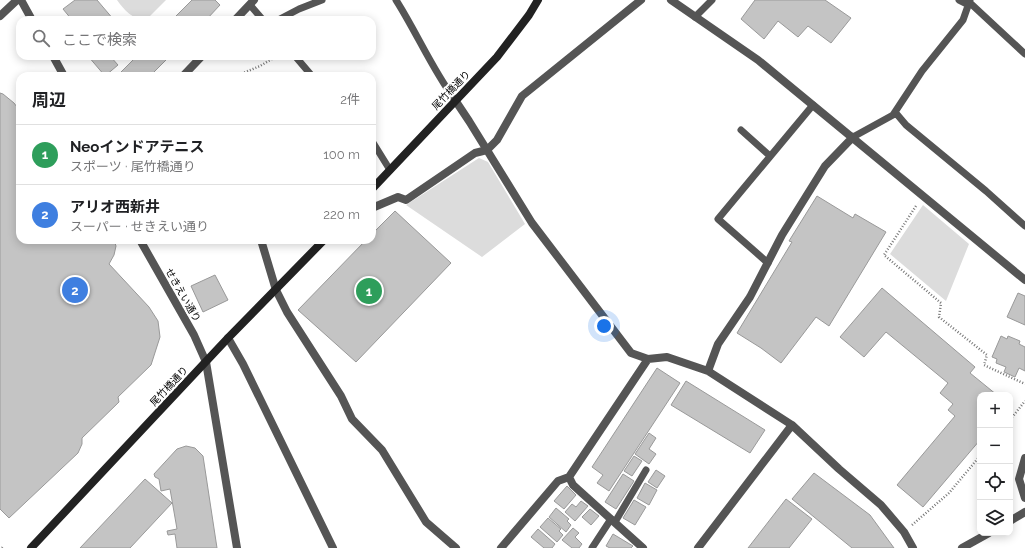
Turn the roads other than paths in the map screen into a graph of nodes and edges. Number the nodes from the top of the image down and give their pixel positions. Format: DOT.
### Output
graph roads {
  1 [pos="17,0"];
  2 [pos="21,0"];
  3 [pos="322,0"];
  4 [pos="396,0"];
  5 [pos="538,0"];
  6 [pos="641,0"];
  7 [pos="671,0"];
  8 [pos="712,0"];
  9 [pos="959,0"];
  10 [pos="252,2"];
  11 [pos="969,2"];
  12 [pos="0,16"];
  13 [pos="30,16"];
  14 [pos="239,16"];
  15 [pos="261,16"];
  16 [pos="286,16"];
  17 [pos="695,16"];
  18 [pos="1025,54"];
  19 [pos="55,60"];
  20 [pos="198,60"];
  21 [pos="298,60"];
  22 [pos="62,72"];
  23 [pos="187,72"];
  24 [pos="309,72"];
  25 [pos="455,100"];
  26 [pos="813,105"];
  27 [pos="895,112"];
  28 [pos="740,130"];
  29 [pos="853,137"];
  30 [pos="376,147"];
  31 [pos="487,150"];
  32 [pos="770,156"];
  33 [pos="390,170"];
  34 [pos="376,185"];
  35 [pos="376,206"];
  36 [pos="1025,226"];
  37 [pos="142,244"];
  38 [pos="262,244"];
  39 [pos="320,244"];
  40 [pos="768,263"];
  41 [pos="1025,280"];
  42 [pos="276,290"];
  43 [pos="228,338"];
  44 [pos="648,359"];
  45 [pos="206,362"];
  46 [pos="708,372"];
  47 [pos="792,425"];
  48 [pos="1025,458"];
  49 [pos="646,470"];
  50 [pos="570,477"];
  51 [pos="1025,498"];
  52 [pos="1025,512"];
  53 [pos="1013,519"];
  54 [pos="613,520"];
  55 [pos="983,536"];
  56 [pos="31,548"];
  57 [pos="236,548"];
  58 [pos="333,548"];
  59 [pos="456,548"];
  60 [pos="501,548"];
  61 [pos="592,548"];
  62 [pos="643,548"];
  63 [pos="698,548"];
  64 [pos="913,548"];
  65 [pos="962,548"];
  1 -- 12 [label="street"];
  2 -- 13 [label="street"];
  3 -- 16 [label="lane"];
  4 -- 25 [label="lane"];
  5 -- 25 [label="main road, 尾竹橋通り"];
  6 -- 31 [label="street"];
  7 -- 17 [label="street"];
  8 -- 17 [label="lane"];
  9 -- 11 [label="lane"];
  10 -- 14 [label="street"];
  10 -- 15 [label="lane"];
  11 -- 18 [label="lane"];
  11 -- 27 [label="lane"];
  17 -- 26 [label="street"];
  19 -- 22 [label="street"];
  20 -- 23 [label="street"];
  21 -- 24 [label="lane"];
  25 -- 31 [label="street"];
  25 -- 33 [label="main road, 尾竹橋通り"];
  26 -- 29 [label="street"];
  26 -- 32 [label="lane"];
  27 -- 29 [label="lane"];
  27 -- 36 [label="lane"];
  28 -- 32 [label="lane"];
  29 -- 40 [label="street"];
  29 -- 41 [label="street"];
  30 -- 33 [label="lane"];
  31 -- 35 [label="street"];
  31 -- 44 [label="street"];
  32 -- 40 [label="lane"];
  33 -- 34 [label="main road, 尾竹橋通り"];
  37 -- 45 [label="street, せきえい通り"];
  38 -- 42 [label="street"];
  39 -- 42 [label="main road, 尾竹橋通り"];
  40 -- 46 [label="street"];
  42 -- 43 [label="main road, 尾竹橋通り"];
  42 -- 59 [label="street"];
  43 -- 45 [label="main road, 尾竹橋通り"];
  43 -- 58 [label="street"];
  44 -- 46 [label="street"];
  44 -- 50 [label="street"];
  45 -- 56 [label="main road, 尾竹橋通り"];
  45 -- 57 [label="street, せきえい通り"];
  46 -- 47 [label="street"];
  47 -- 63 [label="street"];
  47 -- 64 [label="street"];
  48 -- 51 [label="street"];
  49 -- 54 [label="lane"];
  50 -- 54 [label="street"];
  50 -- 60 [label="street"];
  52 -- 53 [label="street"];
  54 -- 61 [label="lane"];
  54 -- 62 [label="street"];
  55 -- 65 [label="street"];
}
